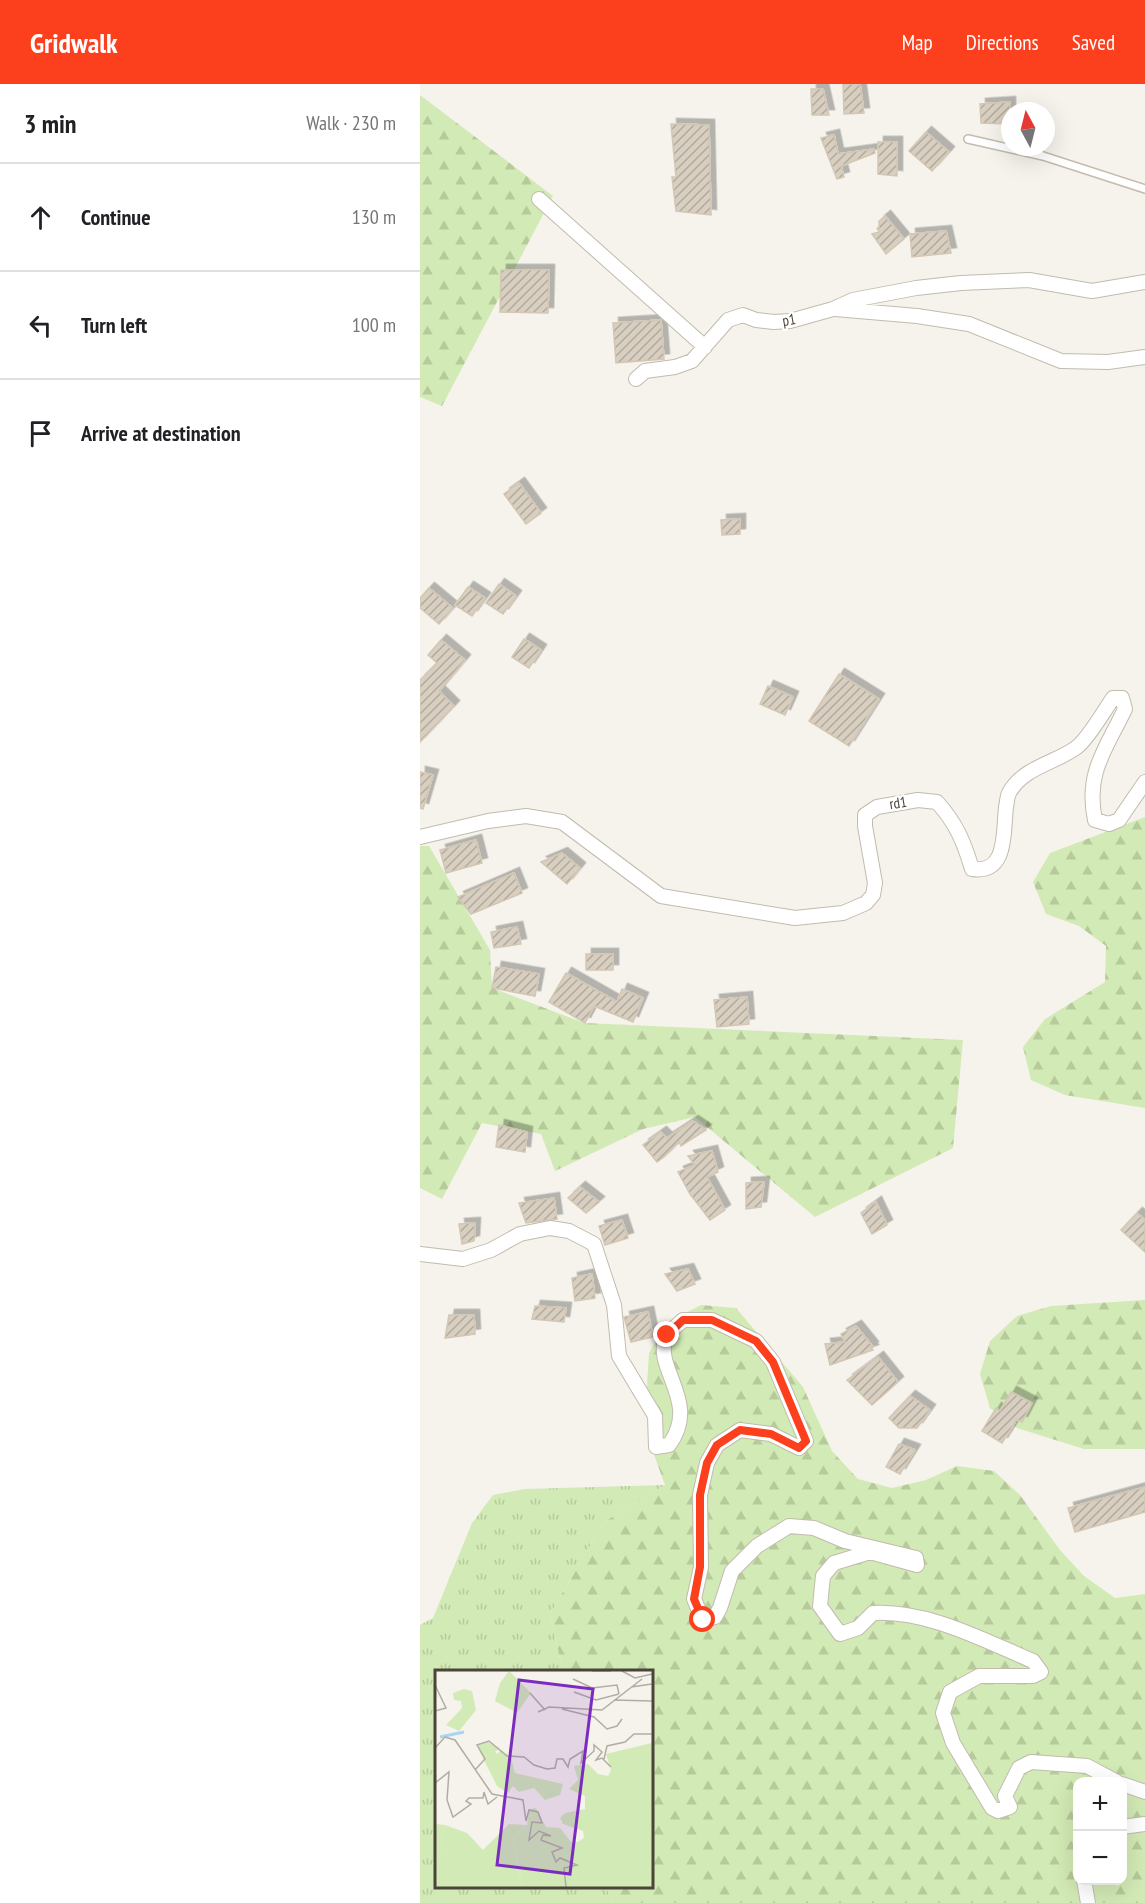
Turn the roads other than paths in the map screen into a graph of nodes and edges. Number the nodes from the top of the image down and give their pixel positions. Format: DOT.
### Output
graph roads {
  1 [pos="968,139"];
  2 [pos="1145,189"];
  3 [pos="539,199"];
  4 [pos="1145,282"];
  5 [pos="833,309"];
  6 [pos="705,347"];
  7 [pos="1145,357"];
  8 [pos="636,379"];
  9 [pos="1145,782"];
  10 [pos="420,837"];
  11 [pos="420,1254"];
  12 [pos="1108,1777"];
  13 [pos="1127,1786"];
  14 [pos="1145,1792"];
  15 [pos="1145,1824"];
  16 [pos="1127,1826"];
  17 [pos="1085,1885"];
  18 [pos="1088,1903"];
  1 -- 2 [label="lane"];
  3 -- 6 [label="street"];
  4 -- 5 [label="street, p1"];
  5 -- 6 [label="street, p1"];
  5 -- 7 [label="street"];
  6 -- 8 [label="street, p1"];
  9 -- 10 [label="street, rd1"];
  11 -- 12 [label="street"];
  13 -- 14 [label="street"];
  15 -- 16 [label="street"];
  17 -- 18 [label="street"];
}
